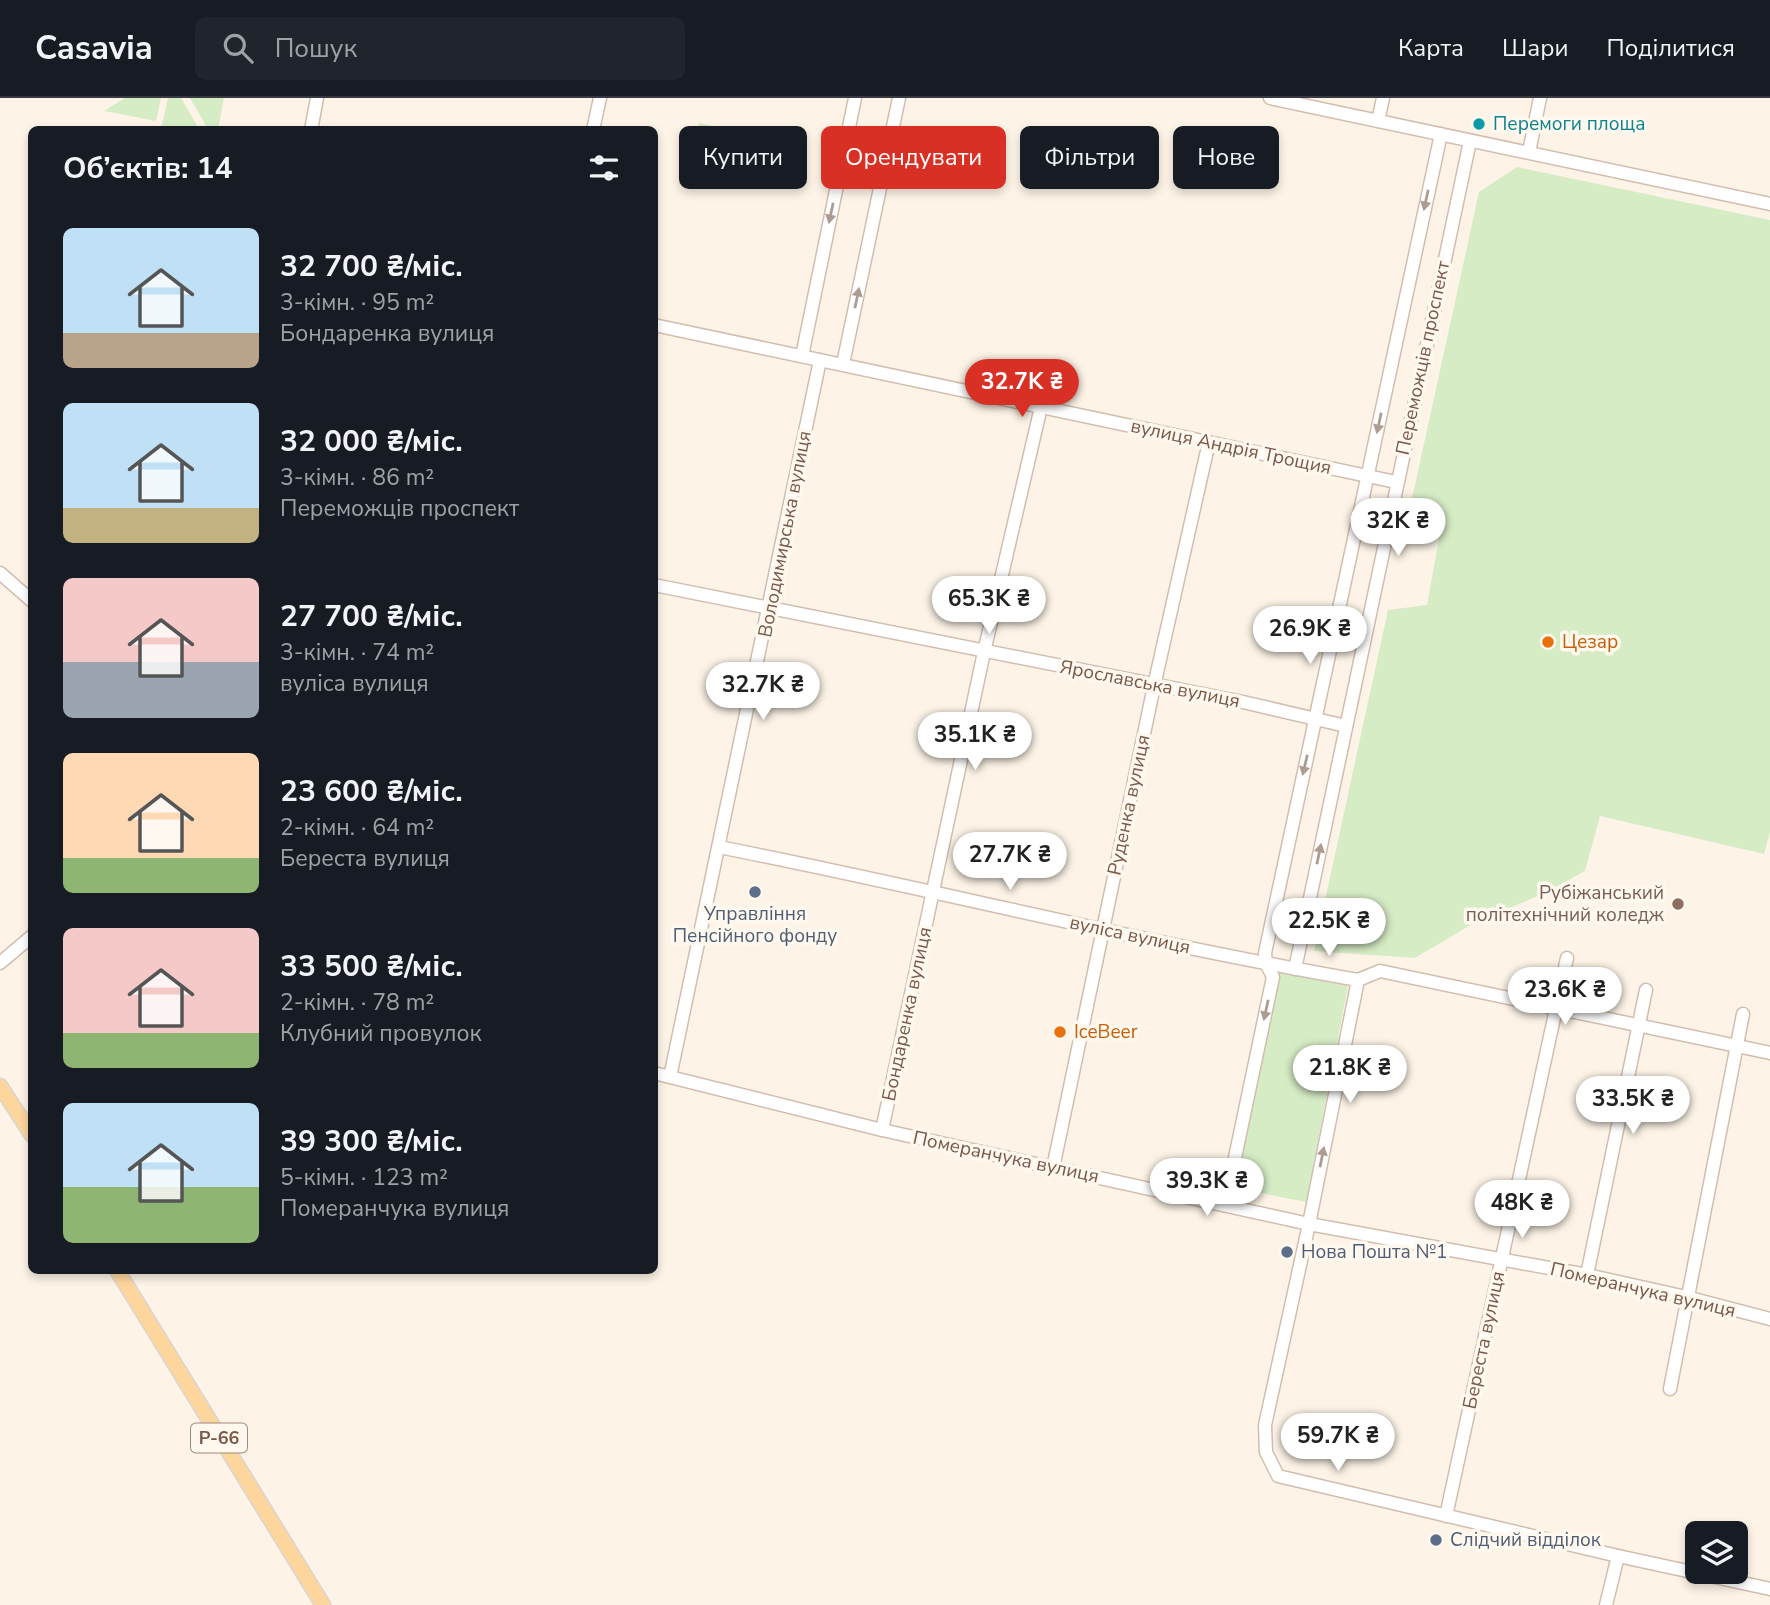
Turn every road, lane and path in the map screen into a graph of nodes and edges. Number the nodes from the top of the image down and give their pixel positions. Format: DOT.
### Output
graph roads {
  1 [pos="317,98"];
  2 [pos="600,98"];
  3 [pos="855,98"];
  4 [pos="899,98"];
  5 [pos="1270,98"];
  6 [pos="1383,98"];
  7 [pos="1540,98"];
  8 [pos="1378,121"];
  9 [pos="312,126"];
  10 [pos="594,126"];
  11 [pos="1441,134"];
  12 [pos="1470,141"];
  13 [pos="1529,152"];
  14 [pos="1770,204"];
  15 [pos="658,326"];
  16 [pos="802,356"];
  17 [pos="820,360"];
  18 [pos="843,365"];
  19 [pos="1041,407"];
  20 [pos="1209,442"];
  21 [pos="1368,476"];
  22 [pos="1396,482"];
  23 [pos="0,573"];
  24 [pos="658,586"];
  25 [pos="28,598"];
  26 [pos="770,607"];
  27 [pos="984,652"];
  28 [pos="1154,686"];
  29 [pos="1316,719"];
  30 [pos="1346,726"];
  31 [pos="719,847"];
  32 [pos="933,892"];
  33 [pos="1103,929"];
  34 [pos="28,939"];
  35 [pos="1567,958"];
  36 [pos="0,963"];
  37 [pos="1266,963"];
  38 [pos="1295,969"];
  39 [pos="1358,980"];
  40 [pos="1646,990"];
  41 [pos="1556,1008"];
  42 [pos="1743,1014"];
  43 [pos="1639,1026"];
  44 [pos="1737,1046"];
  45 [pos="1770,1053"];
  46 [pos="658,1074"];
  47 [pos="670,1077"];
  48 [pos="0,1086"];
  49 [pos="28,1129"];
  50 [pos="882,1130"];
  51 [pos="1053,1168"];
  52 [pos="1225,1205"];
  53 [pos="1309,1224"];
  54 [pos="1501,1260"];
  55 [pos="119,1274"];
  56 [pos="1587,1275"];
  57 [pos="1686,1297"];
  58 [pos="1770,1319"];
  59 [pos="1670,1389"];
  60 [pos="1447,1516"];
  61 [pos="1618,1556"];
  62 [pos="1770,1589"];
  63 [pos="323,1605"];
  64 [pos="1606,1605"];
  1 -- 9 [label="street"];
  2 -- 10 [label="street"];
  3 -- 16 [label="street, one-way"];
  18 -- 4 [label="street, one-way"];
  5 -- 8 [label="street"];
  6 -- 8 [label="street"];
  7 -- 13 [label="street"];
  8 -- 11 [label="street"];
  11 -- 12 [label="street"];
  11 -- 21 [label="street, Переможців проспект, one-way"];
  12 -- 13 [label="street"];
  12 -- 22 [label="street, Переможців проспект"];
  13 -- 14 [label="street"];
  15 -- 16 [label="street, вулиця Андрія Трощия"];
  16 -- 17 [label="street, вулиця Андрія Трощия"];
  17 -- 18 [label="street, вулиця Андрія Трощия"];
  17 -- 26 [label="street, Володимирська вулиця"];
  18 -- 19 [label="street, вулиця Андрія Трощия"];
  19 -- 20 [label="street, вулиця Андрія Трощия"];
  19 -- 27 [label="street, Бондаренка вулиця"];
  20 -- 21 [label="street, вулиця Андрія Трощия"];
  20 -- 28 [label="street, Руденка вулиця"];
  21 -- 22 [label="street, вулиця Андрія Трощия"];
  21 -- 29 [label="street, Переможців проспект"];
  22 -- 30 [label="street, Переможців проспект"];
  23 -- 25 [label="street"];
  24 -- 26 [label="street, Ярославська вулиця"];
  26 -- 27 [label="street, Ярославська вулиця"];
  26 -- 31 [label="street, Володимирська вулиця"];
  27 -- 28 [label="street, Ярославська вулиця"];
  27 -- 32 [label="street, Бондаренка вулиця"];
  28 -- 29 [label="street, Ярославська вулиця"];
  28 -- 33 [label="street, Руденка вулиця"];
  29 -- 30 [label="street, Ярославська вулиця"];
  29 -- 37 [label="street, Переможців проспект, one-way"];
  38 -- 30 [label="street, Переможців проспект, one-way"];
  31 -- 32 [label="street, вуліса вулиця"];
  31 -- 47 [label="street, Володимирська вулиця"];
  32 -- 33 [label="street, вуліса вулиця"];
  32 -- 50 [label="street, Бондаренка вулиця"];
  33 -- 37 [label="street, вуліса вулиця"];
  33 -- 51 [label="street, Руденка вулиця"];
  34 -- 36 [label="street"];
  35 -- 41 [label="street, Береста вулиця"];
  37 -- 38 [label="street, вуліса вулиця"];
  37 -- 52 [label="street, Переможців проспект, one-way"];
  38 -- 39 [label="street"];
  39 -- 41 [label="street"];
  53 -- 39 [label="street, one-way"];
  40 -- 43 [label="street"];
  41 -- 43 [label="street"];
  41 -- 54 [label="street, Береста вулиця"];
  42 -- 44 [label="street"];
  43 -- 44 [label="street"];
  43 -- 56 [label="street"];
  44 -- 45 [label="street"];
  44 -- 57 [label="street"];
  46 -- 47 [label="street, Померанчука вулиця"];
  47 -- 50 [label="street, Померанчука вулиця"];
  48 -- 49 [label="main road"];
  50 -- 51 [label="street, Померанчука вулиця"];
  51 -- 52 [label="street, Померанчука вулиця"];
  52 -- 53 [label="street, Померанчука вулиця"];
  53 -- 54 [label="street, Померанчука вулиця"];
  53 -- 60 [label="street"];
  54 -- 56 [label="street, Померанчука вулиця"];
  54 -- 60 [label="street, Береста вулиця"];
  55 -- 63 [label="main road, Р-66"];
  56 -- 57 [label="street, Померанчука вулиця"];
  57 -- 58 [label="street, Померанчука вулиця"];
  57 -- 59 [label="street"];
  60 -- 61 [label="street"];
  61 -- 62 [label="street"];
  61 -- 64 [label="street"];
}
